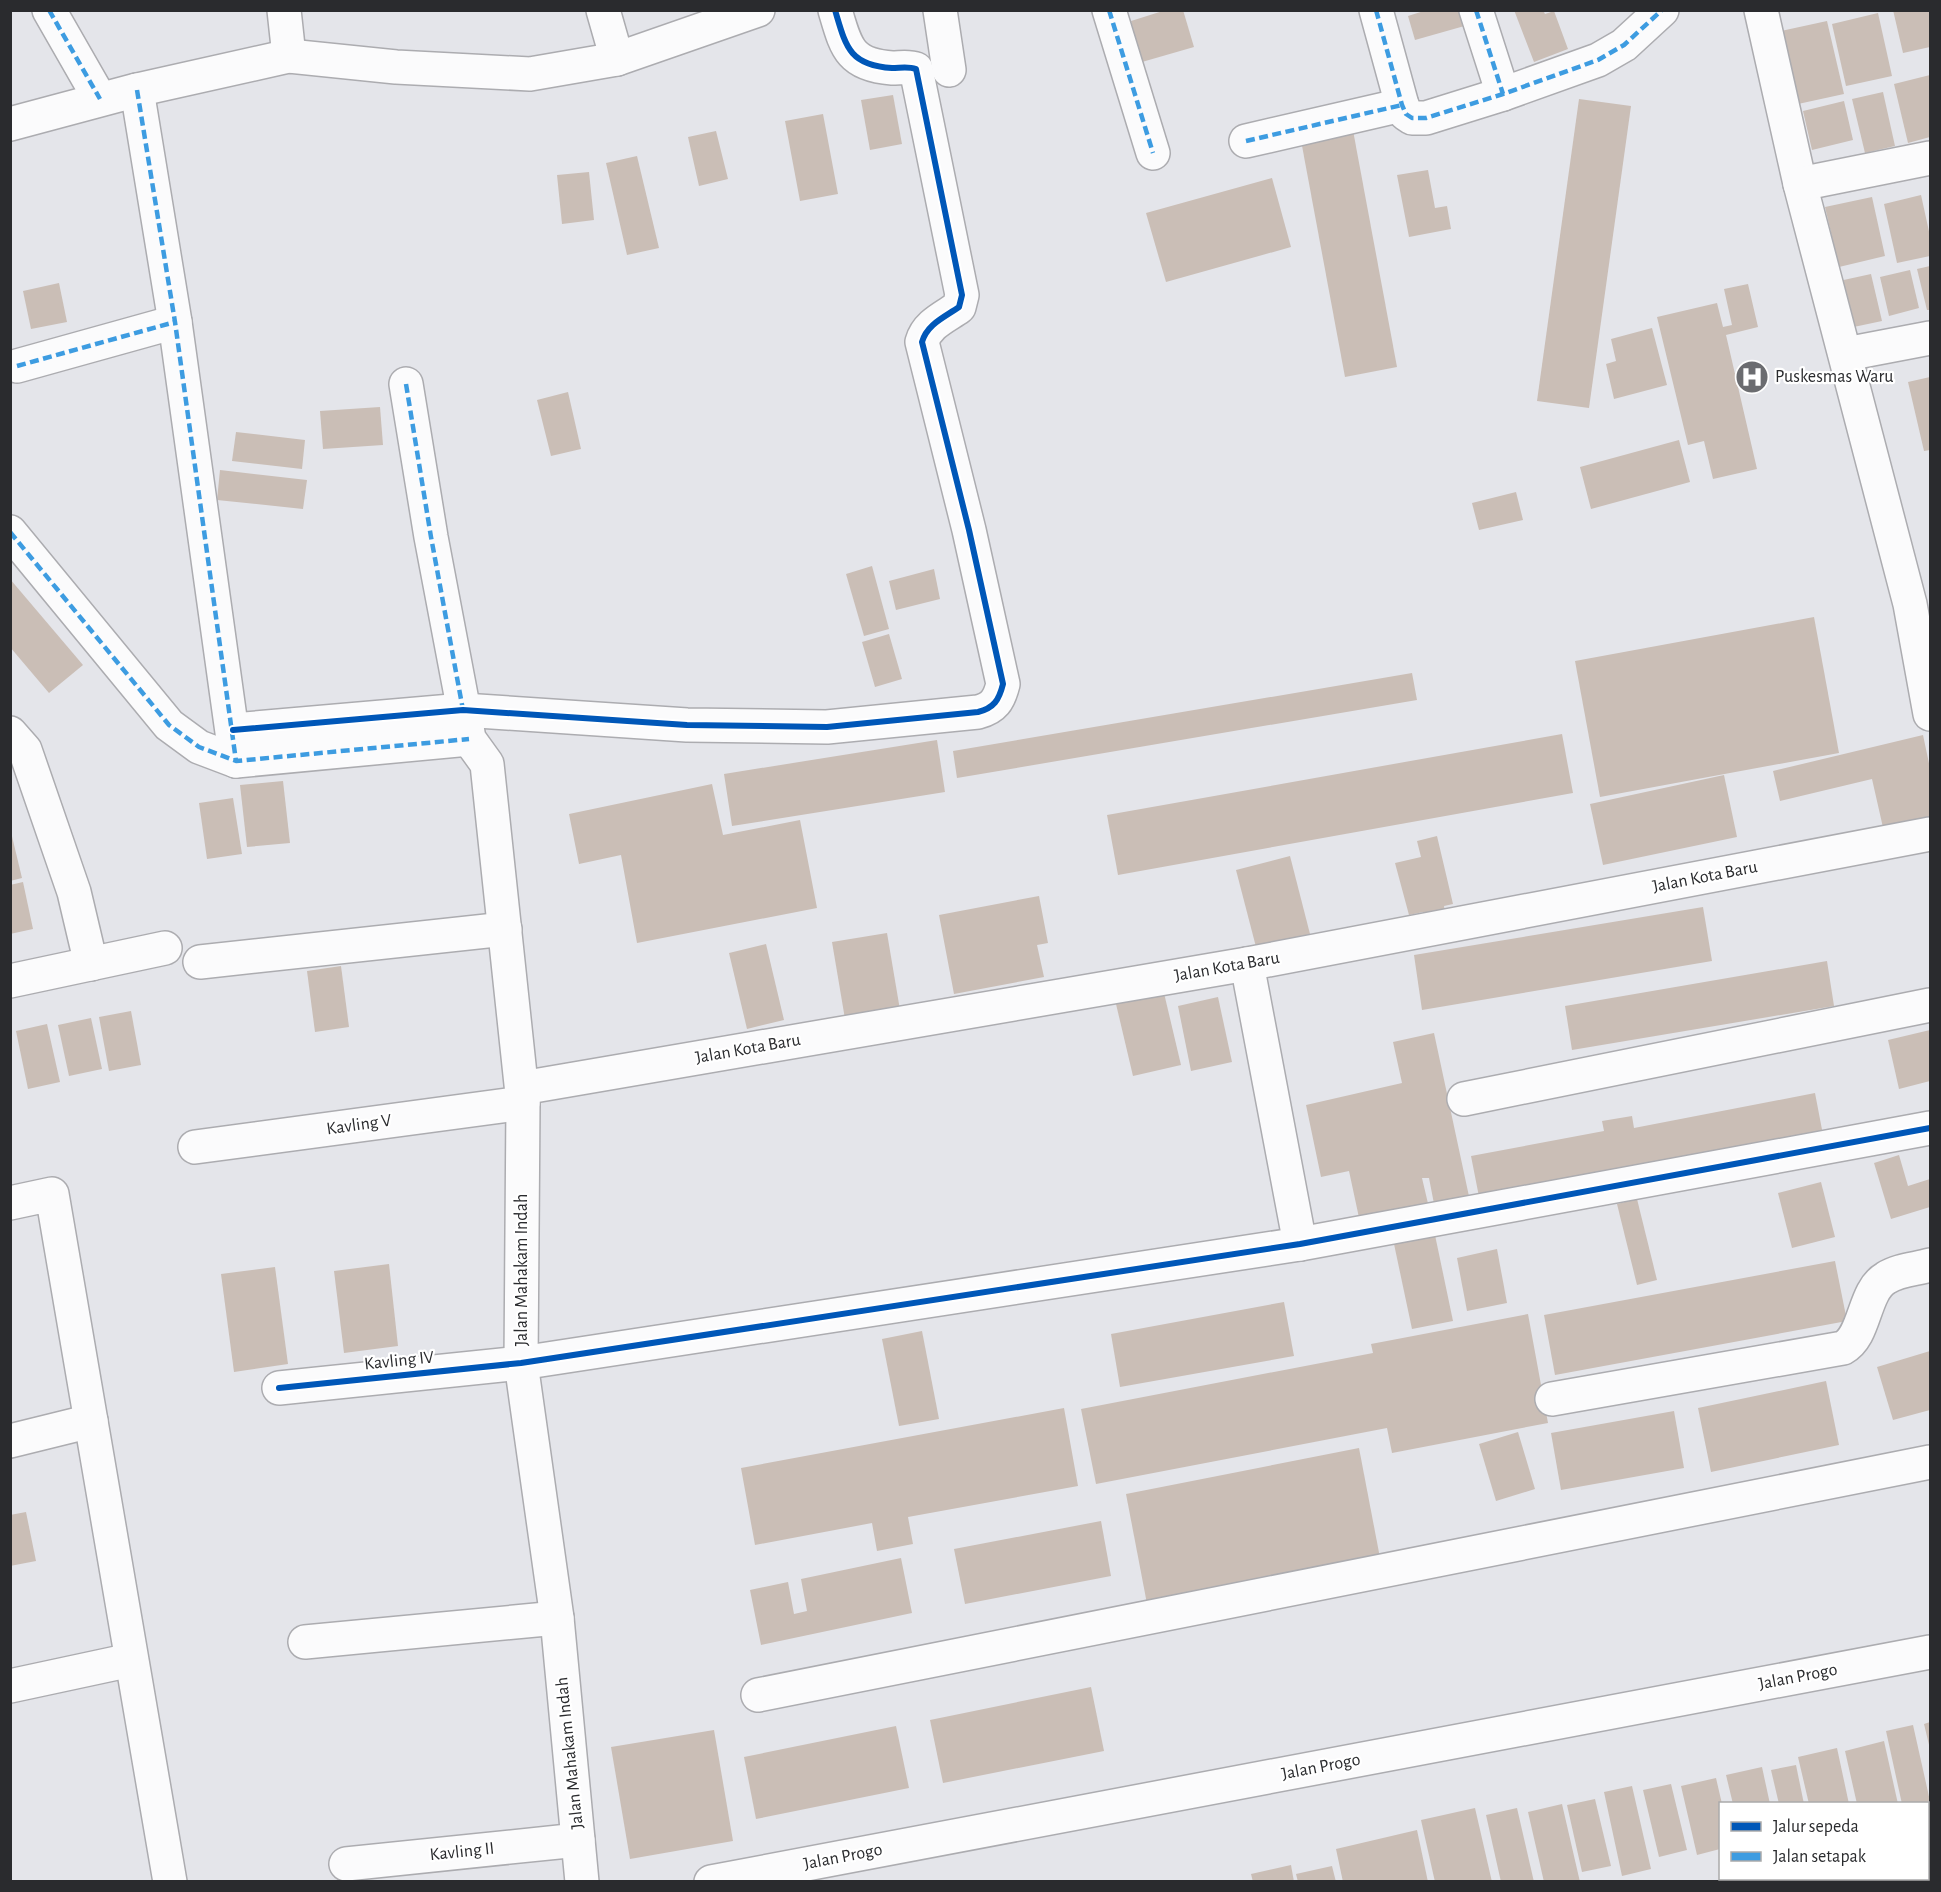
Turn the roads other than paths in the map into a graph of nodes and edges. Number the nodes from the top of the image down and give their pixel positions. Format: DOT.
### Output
graph roads {
  1 [pos="49,10"];
  2 [pos="284,10"];
  3 [pos="603,10"];
  4 [pos="758,10"];
  5 [pos="835,10"];
  6 [pos="940,10"];
  7 [pos="1109,10"];
  8 [pos="1376,10"];
  9 [pos="1476,10"];
  10 [pos="1662,10"];
  11 [pos="1761,10"];
  12 [pos="289,56"];
  13 [pos="617,59"];
  14 [pos="949,70"];
  15 [pos="137,90"];
  16 [pos="1503,94"];
  17 [pos="100,99"];
  18 [pos="1402,105"];
  19 [pos="10,124"];
  20 [pos="1246,141"];
  21 [pos="1153,153"];
  22 [pos="1930,158"];
  23 [pos="1800,184"];
  24 [pos="175,322"];
  25 [pos="1930,338"];
  26 [pos="1846,354"];
  27 [pos="17,366"];
  28 [pos="406,384"];
  29 [pos="10,532"];
  30 [pos="1920,602"];
  31 [pos="1930,714"];
  32 [pos="470,731"];
  33 [pos="15,745"];
  34 [pos="234,746"];
  35 [pos="1930,834"];
  36 [pos="505,928"];
  37 [pos="165,948"];
  38 [pos="200,963"];
  39 [pos="91,964"];
  40 [pos="1247,964"];
  41 [pos="10,981"];
  42 [pos="1930,1005"];
  43 [pos="522,1095"];
  44 [pos="1464,1099"];
  45 [pos="1930,1128"];
  46 [pos="195,1147"];
  47 [pos="10,1203"];
  48 [pos="1300,1244"];
  49 [pos="1930,1265"];
  50 [pos="521,1363"];
  51 [pos="279,1388"];
  52 [pos="1552,1399"];
  53 [pos="91,1421"];
  54 [pos="10,1441"];
  55 [pos="1930,1462"];
  56 [pos="557,1618"];
  57 [pos="305,1642"];
  58 [pos="1930,1652"];
  59 [pos="131,1660"];
  60 [pos="10,1686"];
  61 [pos="758,1695"];
  62 [pos="578,1840"];
  63 [pos="346,1864"];
  64 [pos="170,1881"];
  65 [pos="582,1881"];
  66 [pos="711,1881"];
  1 -- 17 [label="street"];
  2 -- 12 [label="street"];
  3 -- 13 [label="street"];
  4 -- 13 [label="street"];
  5 -- 32 [label="street"];
  6 -- 14 [label="street"];
  7 -- 21 [label="street"];
  8 -- 18 [label="street"];
  9 -- 16 [label="street"];
  10 -- 16 [label="street"];
  11 -- 23 [label="street"];
  12 -- 13 [label="street"];
  12 -- 15 [label="street"];
  15 -- 17 [label="street"];
  15 -- 24 [label="street"];
  16 -- 18 [label="street"];
  17 -- 19 [label="street"];
  18 -- 20 [label="street"];
  22 -- 23 [label="street"];
  23 -- 26 [label="street"];
  24 -- 27 [label="street"];
  24 -- 34 [label="street"];
  25 -- 26 [label="street"];
  26 -- 30 [label="street"];
  28 -- 32 [label="street, Jalan Mahakam Indah"];
  29 -- 34 [label="street"];
  30 -- 31 [label="street"];
  32 -- 34 [label="street"];
  32 -- 36 [label="street, Jalan Mahakam Indah"];
  33 -- 39 [label="street"];
  35 -- 40 [label="street, Jalan Kota Baru"];
  36 -- 38 [label="street"];
  36 -- 43 [label="street, Jalan Mahakam Indah"];
  37 -- 39 [label="street"];
  39 -- 41 [label="street"];
  40 -- 43 [label="street, Jalan Kota Baru"];
  40 -- 48 [label="street"];
  42 -- 44 [label="street"];
  43 -- 46 [label="street, Kavling V"];
  43 -- 50 [label="street, Jalan Mahakam Indah"];
  45 -- 48 [label="street, Kavling IV"];
  47 -- 53 [label="street"];
  48 -- 50 [label="street, Kavling IV"];
  49 -- 52 [label="street"];
  50 -- 51 [label="street, Kavling IV"];
  50 -- 56 [label="street, Jalan Mahakam Indah"];
  53 -- 54 [label="street"];
  53 -- 59 [label="street"];
  55 -- 61 [label="street"];
  56 -- 57 [label="street"];
  56 -- 62 [label="street, Jalan Mahakam Indah"];
  58 -- 66 [label="street, Jalan Progo"];
  59 -- 60 [label="street"];
  59 -- 64 [label="street"];
  62 -- 63 [label="street, Kavling II"];
  62 -- 65 [label="street, Jalan Mahakam Indah"];
}
